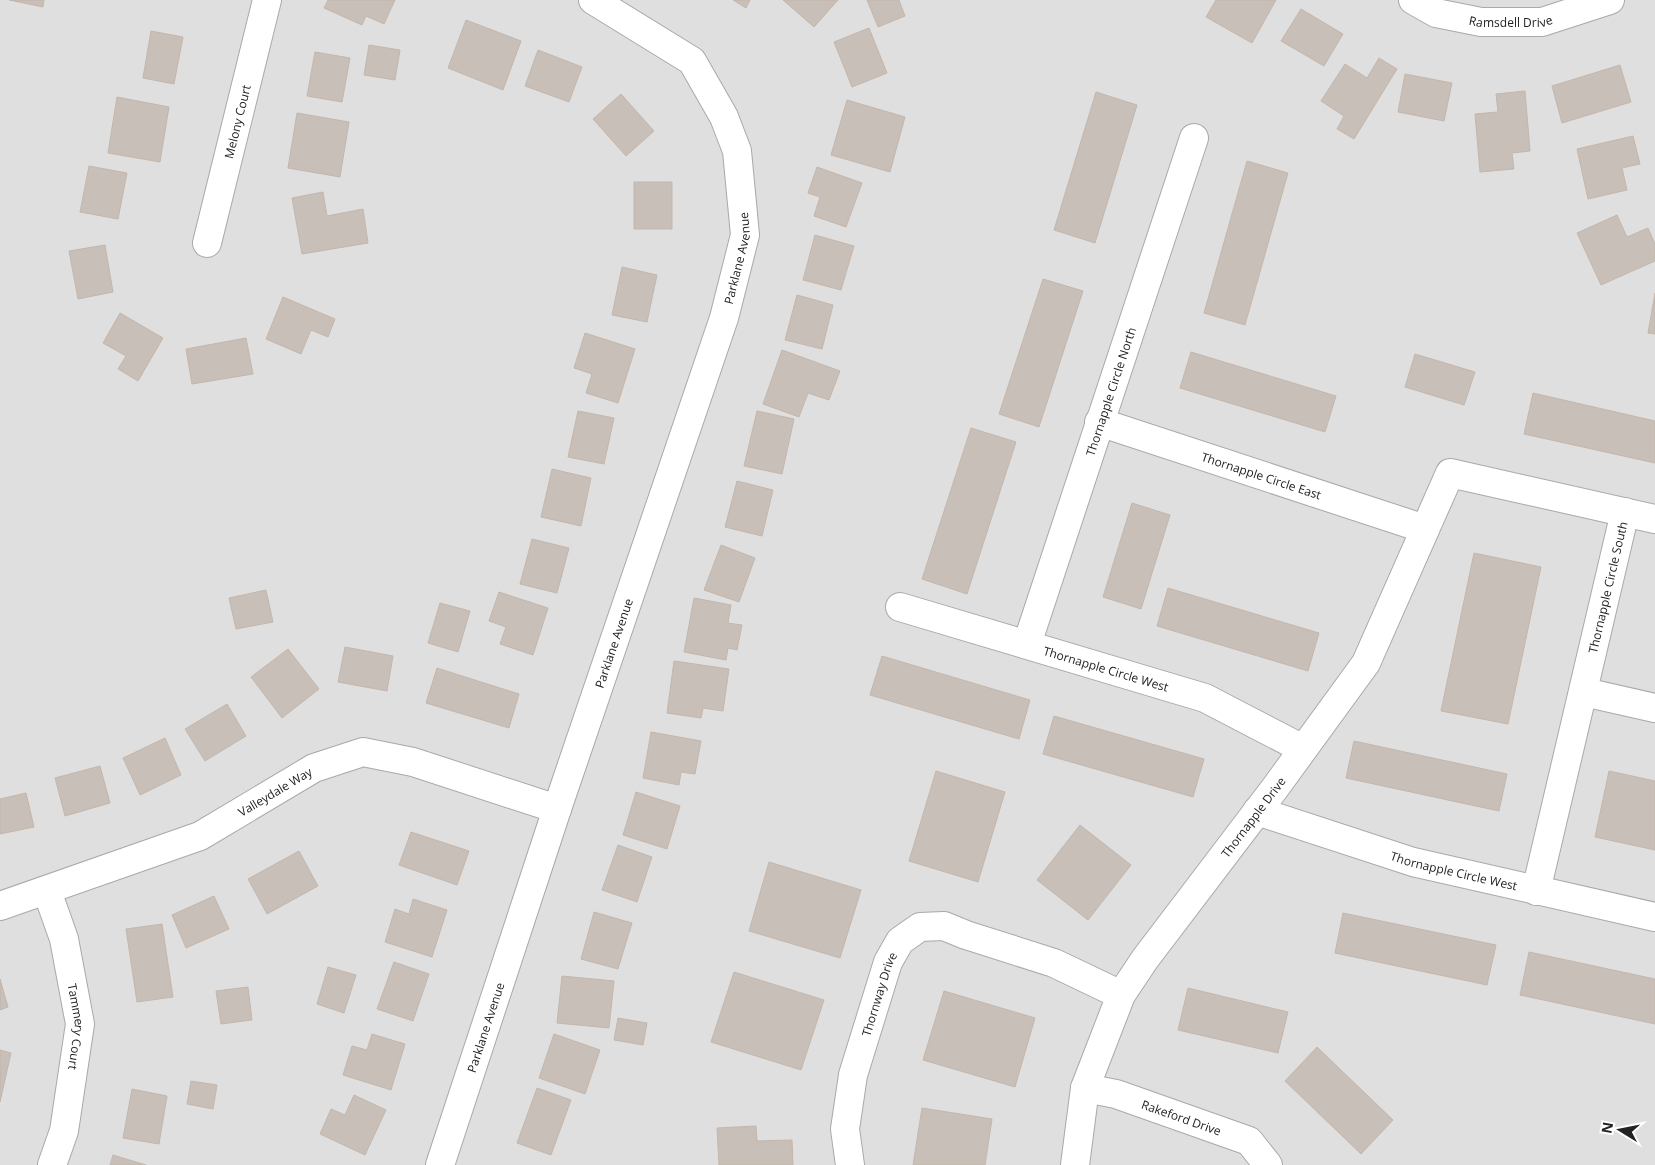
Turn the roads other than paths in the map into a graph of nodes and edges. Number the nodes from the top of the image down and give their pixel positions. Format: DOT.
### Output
graph roads {
  1 [pos="267,0"];
  2 [pos="593,0"];
  3 [pos="1413,0"];
  4 [pos="1610,0"];
  5 [pos="1194,138"];
  6 [pos="207,243"];
  7 [pos="1099,422"];
  8 [pos="1625,512"];
  9 [pos="1655,519"];
  10 [pos="1425,529"];
  11 [pos="900,607"];
  12 [pos="1027,644"];
  13 [pos="1584,692"];
  14 [pos="1655,708"];
  15 [pos="1303,749"];
  16 [pos="557,809"];
  17 [pos="1257,812"];
  18 [pos="47,890"];
  19 [pos="1536,891"];
  20 [pos="0,906"];
  21 [pos="1655,917"];
  22 [pos="1121,995"];
  23 [pos="1085,1088"];
  24 [pos="52,1165"];
  25 [pos="440,1165"];
  26 [pos="850,1165"];
  27 [pos="1075,1165"];
  28 [pos="1268,1165"];
  1 -- 6 [label="street, Melony Court"];
  2 -- 16 [label="street, Parklane Avenue"];
  3 -- 4 [label="street, Ramsdell Drive"];
  5 -- 7 [label="street, Thornapple Circle North"];
  7 -- 10 [label="street, Thornapple Circle East"];
  7 -- 12 [label="street, Thornapple Circle North"];
  8 -- 9 [label="street, Thornapple Circle South"];
  8 -- 10 [label="street, Thornapple Drive"];
  8 -- 13 [label="street, Thornapple Circle South"];
  10 -- 15 [label="street, Thornapple Drive"];
  11 -- 12 [label="street, Thornapple Circle West"];
  12 -- 15 [label="street, Thornapple Circle West"];
  13 -- 14 [label="street"];
  13 -- 19 [label="street, Thornapple Circle South"];
  15 -- 17 [label="street, Thornapple Drive"];
  16 -- 18 [label="street, Valleydale Way"];
  16 -- 25 [label="street, Parklane Avenue"];
  17 -- 19 [label="street, Thornapple Circle West"];
  17 -- 22 [label="street, Thornapple Drive"];
  18 -- 20 [label="street, Valleydale Way"];
  18 -- 24 [label="street, Tammery Court"];
  19 -- 21 [label="street, Thornapple Circle West"];
  22 -- 23 [label="street, Thornapple Drive"];
  22 -- 26 [label="street, Thornway Drive"];
  23 -- 27 [label="street, Thornapple Drive"];
  23 -- 28 [label="street, Rakeford Drive"];
}
